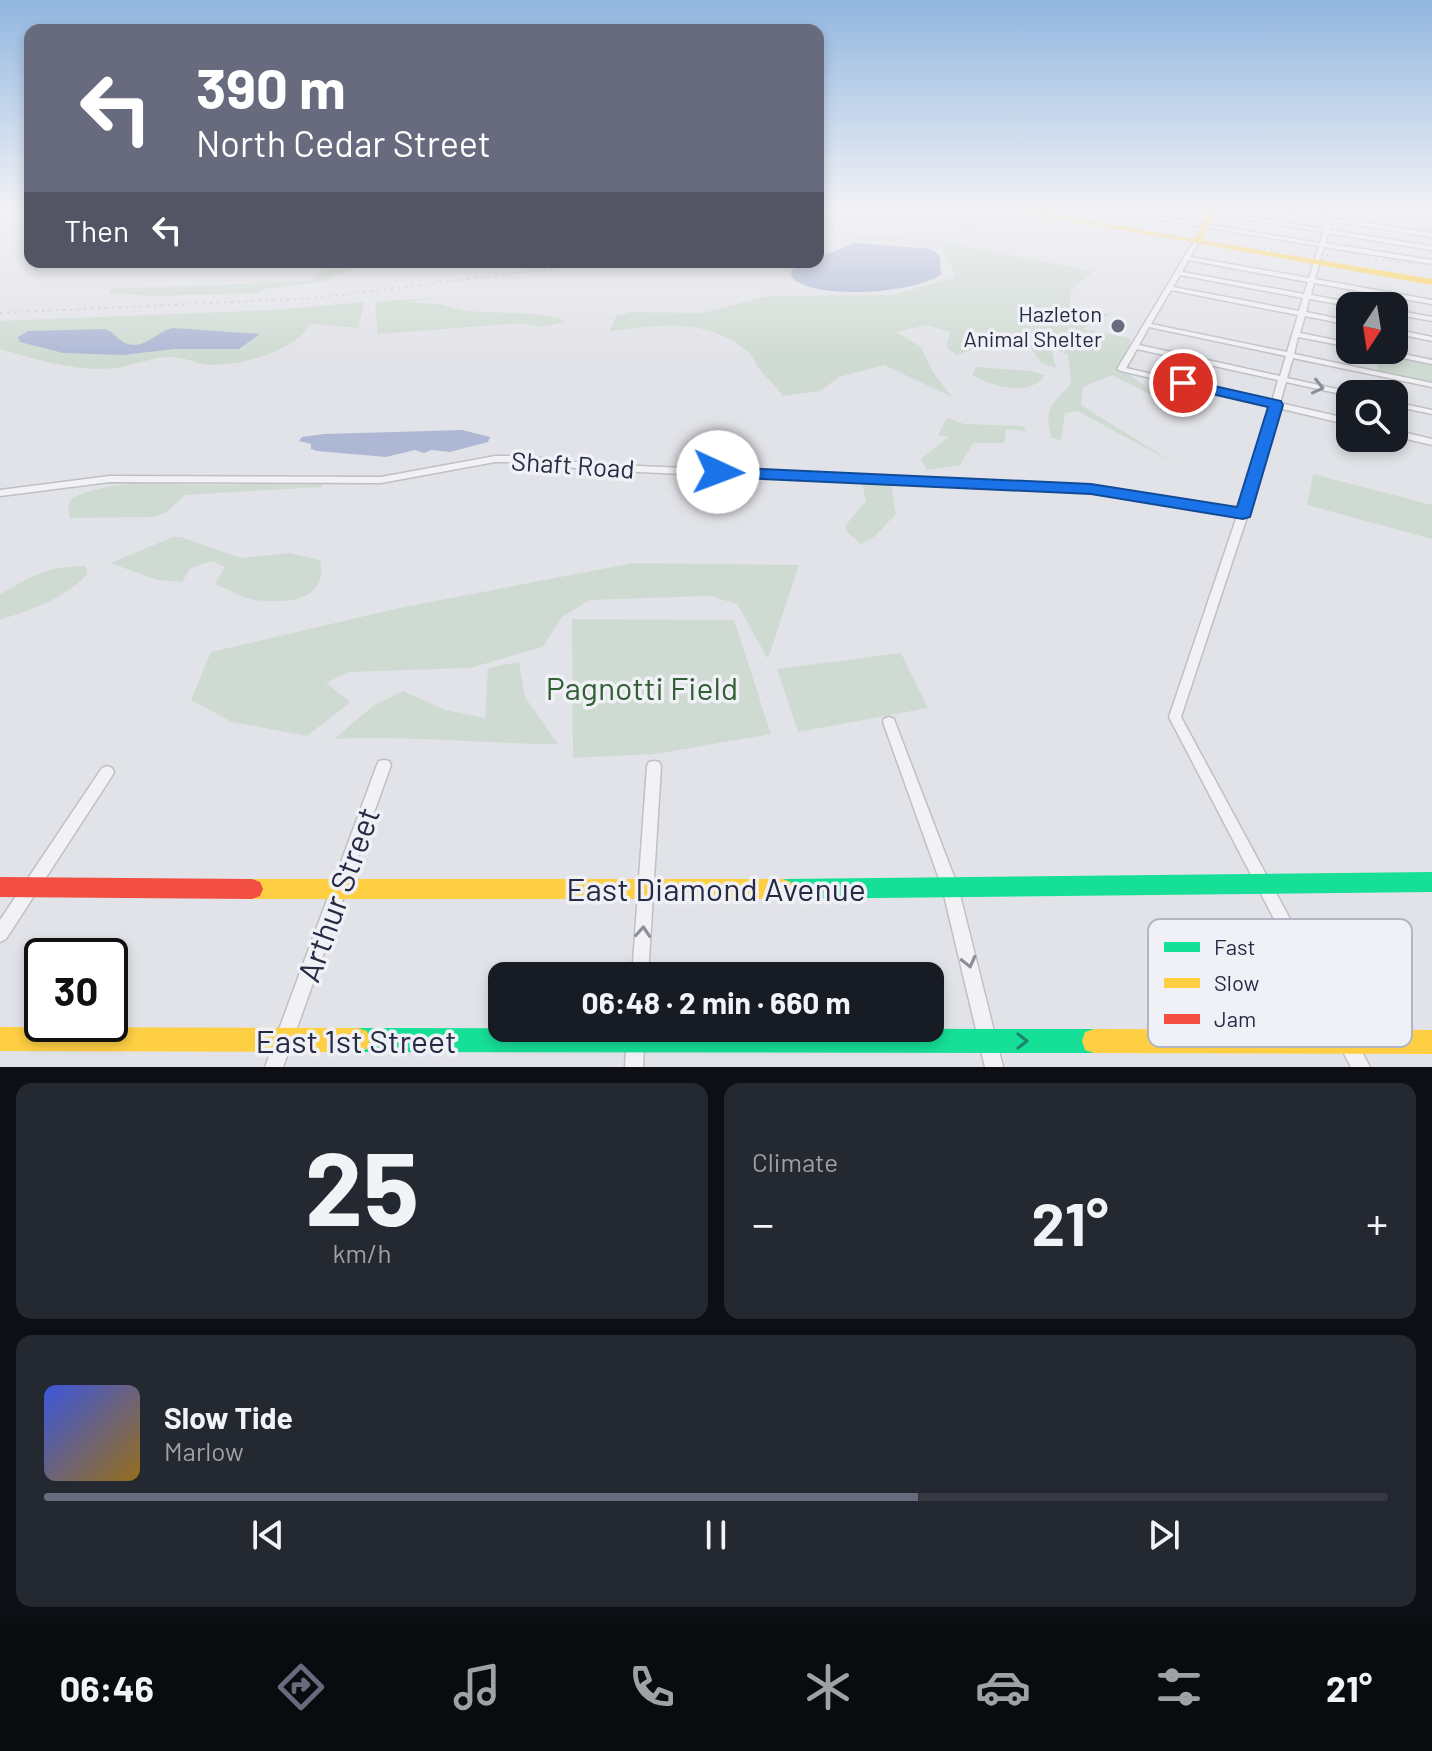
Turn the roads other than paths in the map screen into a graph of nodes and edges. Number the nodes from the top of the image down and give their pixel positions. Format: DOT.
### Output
graph roads {
  1 [pos="1186,261"];
  2 [pos="1203,261"];
  3 [pos="1306,261"];
  4 [pos="1319,263"];
  5 [pos="1179,273"];
  6 [pos="1312,281"];
  7 [pos="1432,282"];
  8 [pos="1170,288"];
  9 [pos="1308,296"];
  10 [pos="1336,301"];
  11 [pos="1432,302"];
  12 [pos="1304,314"];
  13 [pos="1408,315"];
  14 [pos="1432,319"];
  15 [pos="1336,320"];
  16 [pos="1148,325"];
  17 [pos="1408,334"];
  18 [pos="1298,335"];
  19 [pos="1432,339"];
  20 [pos="1336,342"];
  21 [pos="1135,346"];
  22 [pos="1290,355"];
  23 [pos="1408,357"];
  24 [pos="1432,362"];
  25 [pos="1285,379"];
  26 [pos="1432,385"];
  27 [pos="1336,391"];
  28 [pos="1276,405"];
  29 [pos="1408,407"];
  30 [pos="1432,412"];
  31 [pos="1336,419"];
  32 [pos="1408,436"];
  33 [pos="1432,442"];
  34 [pos="0,493"];
  35 [pos="1243,514"];
  36 [pos="889,722"];
  37 [pos="384,765"];
  38 [pos="654,766"];
  39 [pos="107,772"];
  40 [pos="1263,882"];
  41 [pos="1432,882"];
  42 [pos="0,887"];
  43 [pos="31,887"];
  44 [pos="950,887"];
  45 [pos="339,888"];
  46 [pos="646,888"];
  47 [pos="1283,919"];
  48 [pos="0,934"];
  49 [pos="641,962"];
  50 [pos="488,1037"];
  51 [pos="0,1039"];
  52 [pos="284,1040"];
  53 [pos="944,1040"];
  54 [pos="988,1041"];
  55 [pos="1148,1041"];
  56 [pos="636,1042"];
  57 [pos="1351,1047"];
  58 [pos="274,1067"];
  59 [pos="634,1067"];
  60 [pos="994,1067"];
  61 [pos="1361,1067"];
  1 -- 5 [label="street"];
  2 -- 6 [label="street"];
  3 -- 4 [label="main road"];
  4 -- 6 [label="street"];
  4 -- 7 [label="main road"];
  5 -- 8 [label="street"];
  5 -- 9 [label="street"];
  6 -- 9 [label="street"];
  6 -- 11 [label="street"];
  8 -- 12 [label="street"];
  8 -- 16 [label="street"];
  9 -- 10 [label="street"];
  9 -- 12 [label="street"];
  12 -- 15 [label="street"];
  12 -- 18 [label="street"];
  13 -- 14 [label="street"];
  16 -- 21 [label="street"];
  16 -- 22 [label="street"];
  17 -- 19 [label="street"];
  18 -- 20 [label="street"];
  18 -- 22 [label="street"];
  21 -- 25 [label="street"];
  21 -- 28 [label="street"];
  22 -- 25 [label="street"];
  22 -- 26 [label="street"];
  23 -- 24 [label="street"];
  25 -- 27 [label="street, one-way"];
  25 -- 28 [label="street"];
  28 -- 31 [label="street"];
  28 -- 35 [label="street"];
  29 -- 30 [label="street"];
  32 -- 33 [label="street"];
  34 -- 35 [label="street, Shaft Road"];
  35 -- 40 [label="street"];
  36 -- 44 [label="street"];
  37 -- 45 [label="street, Arthur Street"];
  38 -- 46 [label="street"];
  39 -- 43 [label="street"];
  40 -- 41 [label="main road, East Diamond Avenue"];
  40 -- 44 [label="main road, East Diamond Avenue"];
  40 -- 47 [label="street"];
  42 -- 43 [label="main road, East Diamond Avenue"];
  43 -- 45 [label="main road, East Diamond Avenue"];
  43 -- 48 [label="street"];
  44 -- 46 [label="main road, East Diamond Avenue"];
  44 -- 54 [label="street, one-way"];
  45 -- 46 [label="main road, East Diamond Avenue"];
  45 -- 52 [label="street, Arthur Street"];
  49 -- 46 [label="street, one-way"];
  50 -- 52 [label="main road, East 1st Street"];
  51 -- 52 [label="main road, East 1st Street"];
  52 -- 58 [label="street, Arthur Street"];
  53 -- 54 [label="main road, East 1st Street"];
  54 -- 55 [label="main road, East 1st Street, one-way"];
  54 -- 60 [label="street"];
  56 -- 59 [label="street"];
  57 -- 61 [label="street"];
}
